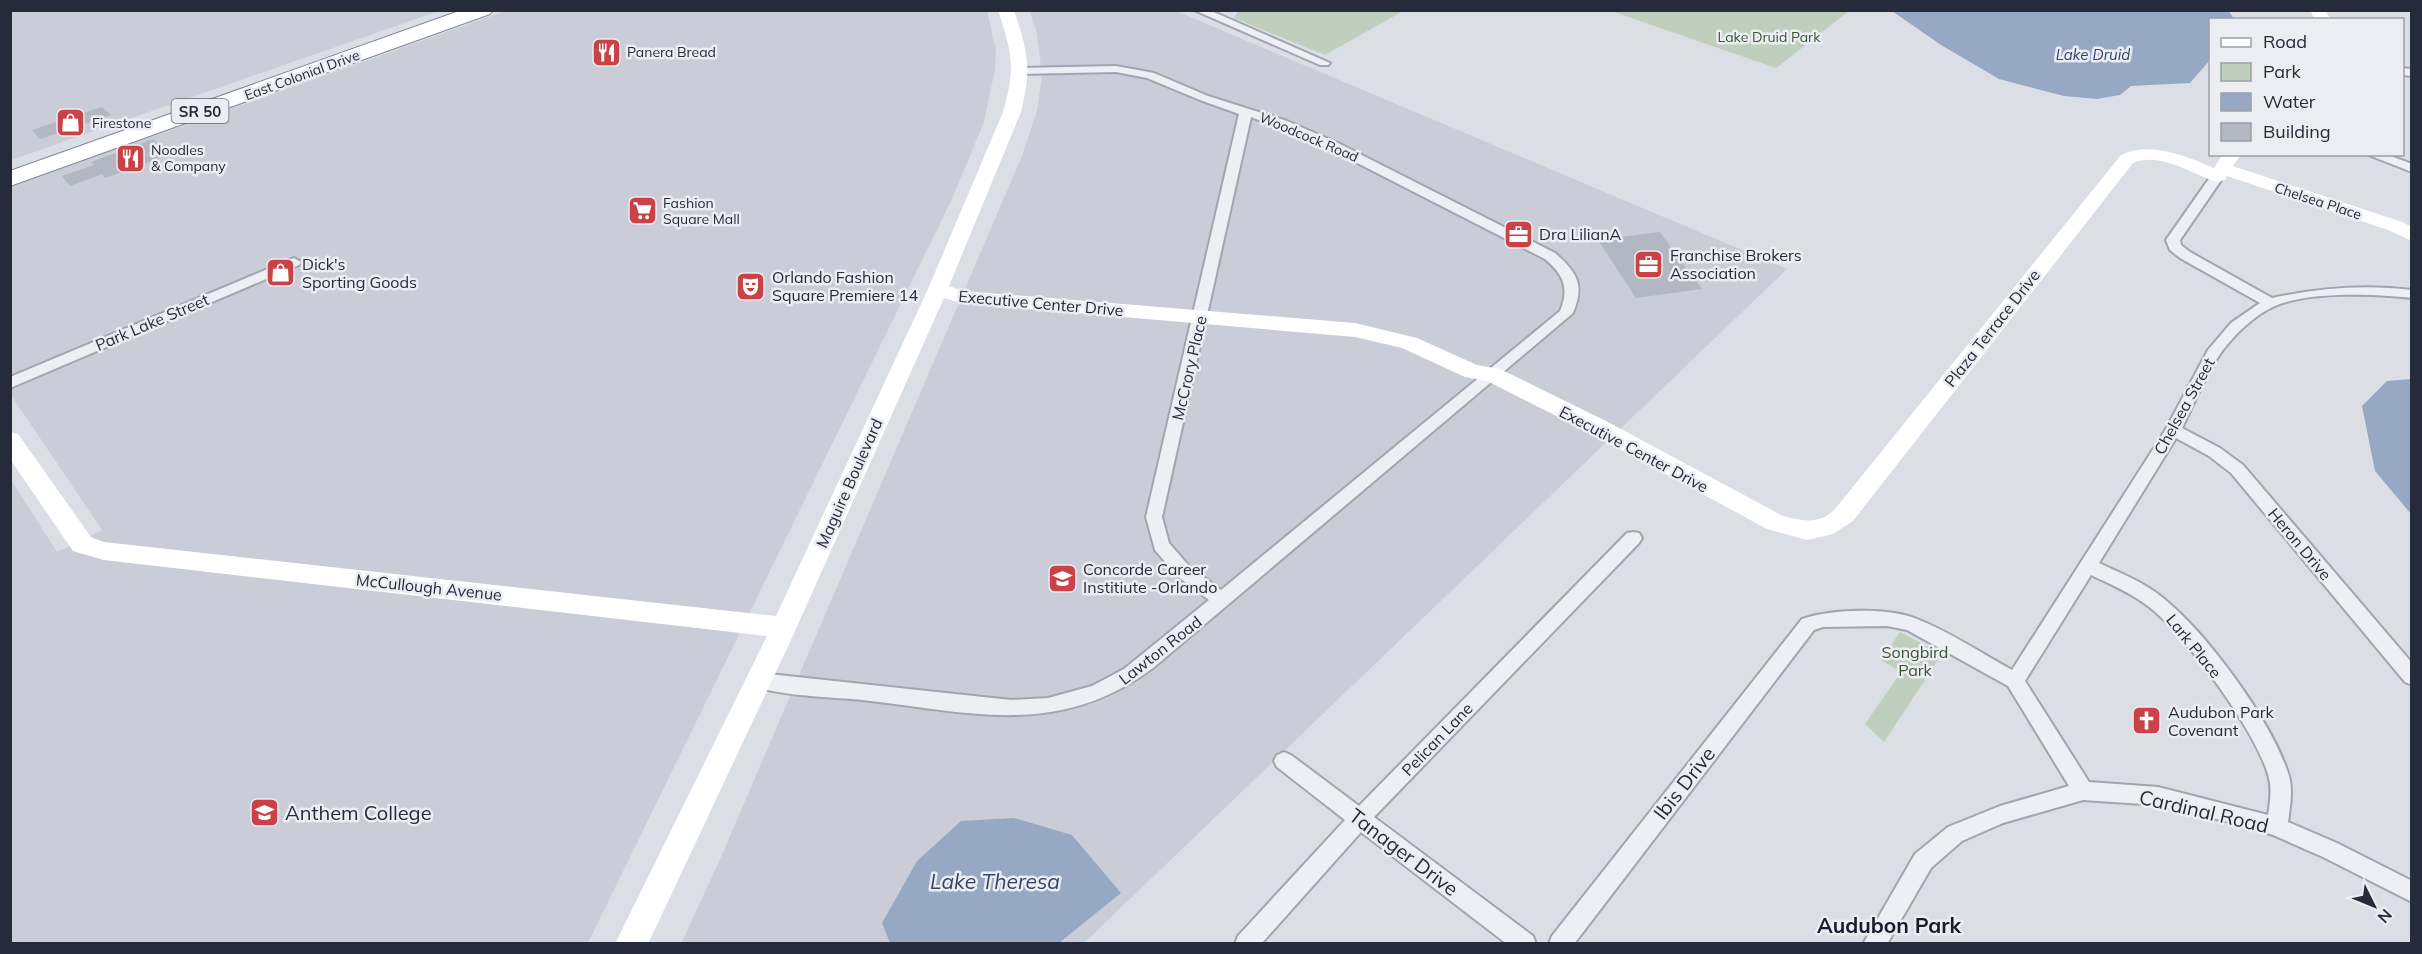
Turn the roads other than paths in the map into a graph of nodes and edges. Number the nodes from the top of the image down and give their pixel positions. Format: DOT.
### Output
graph roads {
  1 [pos="454,10"];
  2 [pos="483,10"];
  3 [pos="1006,10"];
  4 [pos="1199,10"];
  5 [pos="385,40"];
  6 [pos="1324,63"];
  7 [pos="1019,71"];
  8 [pos="1246,111"];
  9 [pos="2378,156"];
  10 [pos="10,166"];
  11 [pos="2224,166"];
  12 [pos="2412,168"];
  13 [pos="10,179"];
  14 [pos="2412,236"];
  15 [pos="294,262"];
  16 [pos="1572,281"];
  17 [pos="938,289"];
  18 [pos="2412,294"];
  19 [pos="2270,303"];
  20 [pos="1202,311"];
  21 [pos="1492,374"];
  22 [pos="10,383"];
  23 [pos="2173,430"];
  24 [pos="10,440"];
  25 [pos="1776,523"];
  26 [pos="1634,538"];
  27 [pos="2088,565"];
  28 [pos="1221,600"];
  29 [pos="784,627"];
  30 [pos="2412,677"];
  31 [pos="760,681"];
  32 [pos="2015,681"];
  33 [pos="1284,761"];
  34 [pos="2082,791"];
  35 [pos="1360,818"];
  36 [pos="2277,827"];
  37 [pos="2412,892"];
  38 [pos="631,944"];
  39 [pos="1246,944"];
  40 [pos="1525,944"];
  41 [pos="1560,944"];
  42 [pos="1874,944"];
  1 -- 5 [label="highway, East Colonial Drive / SR 50"];
  2 -- 5 [label="highway, East Colonial Drive / SR 50"];
  3 -- 7 [label="street, Maguire Boulevard"];
  4 -- 6 [label="street"];
  5 -- 10 [label="highway, East Colonial Drive / SR 50"];
  5 -- 13 [label="highway, East Colonial Drive / SR 50"];
  7 -- 8 [label="street, Woodcock Road"];
  7 -- 17 [label="street, Maguire Boulevard"];
  8 -- 16 [label="street, Woodcock Road"];
  8 -- 20 [label="street, McCrory Place"];
  9 -- 12 [label="street"];
  11 -- 14 [label="street, Chelsea Place"];
  11 -- 19 [label="street"];
  11 -- 25 [label="street, Plaza Terrace Drive"];
  15 -- 22 [label="street, Park Lake Street"];
  16 -- 21 [label="street, Lawton Road"];
  17 -- 20 [label="street, Executive Center Drive"];
  17 -- 29 [label="street, Maguire Boulevard"];
  18 -- 19 [label="street"];
  19 -- 23 [label="street, Chelsea Street"];
  20 -- 21 [label="street, Executive Center Drive"];
  20 -- 28 [label="street, McCrory Place"];
  21 -- 25 [label="street, Executive Center Drive"];
  21 -- 28 [label="street, Lawton Road"];
  23 -- 27 [label="street, Chelsea Street"];
  23 -- 30 [label="street, Heron Drive"];
  24 -- 29 [label="street, McCullough Avenue"];
  26 -- 35 [label="street, Pelican Lane"];
  27 -- 32 [label="street, Chelsea Street"];
  27 -- 36 [label="street, Lark Place"];
  28 -- 31 [label="street, Lawton Road"];
  29 -- 31 [label="street, Maguire Boulevard"];
  31 -- 38 [label="street, Maguire Boulevard"];
  32 -- 34 [label="street"];
  32 -- 41 [label="street, Ibis Drive"];
  33 -- 35 [label="street, Tanager Drive"];
  34 -- 36 [label="street, Cardinal Road"];
  34 -- 42 [label="street"];
  35 -- 39 [label="street, Pelican Lane"];
  35 -- 40 [label="street, Tanager Drive"];
  36 -- 37 [label="street, Cardinal Road"];
}
